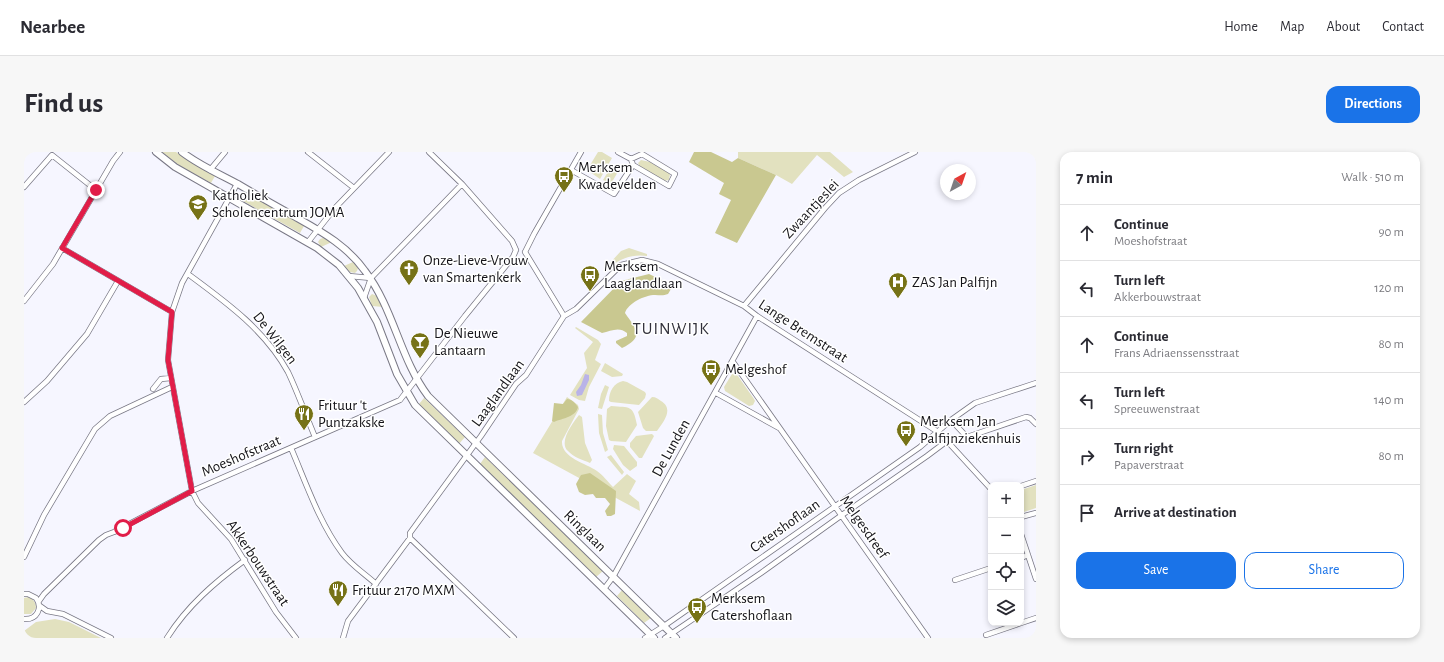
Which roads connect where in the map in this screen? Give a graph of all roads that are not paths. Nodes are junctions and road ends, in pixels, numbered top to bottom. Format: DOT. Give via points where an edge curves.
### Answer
graph roads {
  1 [pos="120,152"];
  2 [pos="156,152"];
  3 [pos="182,152"];
  4 [pos="224,152"];
  5 [pos="308,152"];
  6 [pos="389,152"];
  7 [pos="429,152"];
  8 [pos="581,152"];
  9 [pos="618,152"];
  10 [pos="914,152"];
  11 [pos="631,159"];
  12 [pos="632,165"];
  13 [pos="210,170"];
  14 [pos="571,170"];
  15 [pos="237,184"];
  16 [pos="462,184"];
  17 [pos="24,187"];
  18 [pos="354,188"];
  19 [pos="96,190"];
  20 [pos="230,198"];
  21 [pos="318,230"];
  22 [pos="308,242"];
  23 [pos="62,248"];
  24 [pos="516,250"];
  25 [pos="526,252"];
  26 [pos="188,274"];
  27 [pos="350,276"];
  28 [pos="370,278"];
  29 [pos="118,281"];
  30 [pos="364,298"];
  31 [pos="25,299"];
  32 [pos="744,306"];
  33 [pos="172,312"];
  34 [pos="564,316"];
  35 [pos="757,316"];
  36 [pos="733,362"];
  37 [pos="171,378"];
  38 [pos="417,378"];
  39 [pos="1036,383"];
  40 [pos="172,387"];
  41 [pos="153,389"];
  42 [pos="407,392"];
  43 [pos="716,393"];
  44 [pos="24,402"];
  45 [pos="951,420"];
  46 [pos="1036,424"];
  47 [pos="781,429"];
  48 [pos="938,432"];
  49 [pos="315,438"];
  50 [pos="947,441"];
  51 [pos="476,443"];
  52 [pos="291,448"];
  53 [pos="467,456"];
  54 [pos="1036,481"];
  55 [pos="1024,485"];
  56 [pos="988,486"];
  57 [pos="192,491"];
  58 [pos="835,506"];
  59 [pos="1036,513"];
  60 [pos="842,514"];
  61 [pos="1024,516"];
  62 [pos="410,538"];
  63 [pos="1024,543"];
  64 [pos="1028,555"];
  65 [pos="24,557"];
  66 [pos="1024,557"];
  67 [pos="245,560"];
  68 [pos="988,569"];
  69 [pos="613,577"];
  70 [pos="1036,579"];
  71 [pos="956,580"];
  72 [pos="376,584"];
  73 [pos="24,589"];
  74 [pos="604,589"];
  75 [pos="26,594"];
  76 [pos="39,604"];
  77 [pos="1036,618"];
  78 [pos="24,619"];
  79 [pos="1024,622"];
  80 [pos="664,626"];
  81 [pos="1012,626"];
  82 [pos="986,635"];
  83 [pos="674,636"];
  84 [pos="649,637"];
  85 [pos="111,638"];
  86 [pos="167,638"];
  87 [pos="296,638"];
  88 [pos="344,638"];
  89 [pos="514,638"];
  90 [pos="665,638"];
  91 [pos="928,638"];
  1 -- 19 [label="street"];
  2 -- 20 [label="street, Ringlaan" via="175,167"];
  3 -- 13 [label="street, Ringlaan"];
  4 -- 13 [label="street"];
  5 -- 18 [label="street"];
  6 -- 18 [label="street"];
  7 -- 16 [label="street"];
  8 -- 14 [label="street"];
  9 -- 11 [label="street"];
  10 -- 32 [label="street, Zwaantjeslei" via="858,180 840,193"];
  11 -- 12 [label="street"];
  11 -- 12 [label="street" via="642,154 675,174 669,186"];
  12 -- 14 [label="street" via="614,194"];
  13 -- 15 [label="street, Ringlaan"];
  14 -- 25 [label="street"];
  15 -- 20 [label="street, Akkerbouwstraat"];
  15 -- 21 [label="street, Ringlaan"];
  16 -- 24 [label="street" via="512,241"];
  16 -- 28 [label="street"];
  17 -- 19 [label="street" via="52,155"];
  18 -- 21 [label="street"];
  19 -- 23 [label="street"];
  20 -- 22 [label="street, Ringlaan"];
  20 -- 26 [label="street, Akkerbouwstraat"];
  21 -- 22 [label="street"];
  21 -- 28 [label="street, Ringlaan" via="344,248"];
  22 -- 27 [label="street, Ringlaan" via="331,257"];
  23 -- 29 [label="street"];
  23 -- 31 [label="street" via="53,264"];
  24 -- 25 [label="street"];
  24 -- 38 [label="street"];
  25 -- 34 [label="street"];
  26 -- 33 [label="street, Akkerbouwstraat" via="182,283"];
  26 -- 49 [label="street, De Wilgen" via="246,319 266,342 287,372"];
  27 -- 28 [label="street"];
  27 -- 30 [label="street, Ringlaan"];
  28 -- 30 [label="street"];
  28 -- 38 [label="street, Ringlaan" via="394,324"];
  29 -- 33 [label="street"];
  29 -- 44 [label="street" via="87,334 47,381"];
  30 -- 42 [label="street, Ringlaan"];
  32 -- 34 [label="street, Lange Bremstraat" via="658,264 642,260 621,265 576,309"];
  32 -- 35 [label="street, Lange Bremstraat"];
  33 -- 37 [label="street, Akkerbouwstraat" via="168,360"];
  34 -- 51 [label="street, Laaglandlaan" via="526,375 516,384"];
  35 -- 36 [label="street, De Lunden"];
  35 -- 48 [label="street, Lange Bremstraat"];
  36 -- 43 [label="street, De Lunden"];
  36 -- 47 [label="street, Melgesdreef"];
  37 -- 40 [label="street, Akkerbouwstraat"];
  37 -- 41 [label="street" via="161,379"];
  38 -- 42 [label="street, Moeshofstraat"];
  38 -- 51 [label="street, Ringlaan" via="424,392"];
  39 -- 45 [label="street" via="975,403"];
  40 -- 57 [label="street, Akkerbouwstraat"];
  40 -- 65 [label="street" via="110,416 95,429 38,525"];
  42 -- 49 [label="street, Moeshofstraat" via="400,400"];
  42 -- 53 [label="street, Ringlaan" via="415,405"];
  43 -- 47 [label="street, Melgesdreef"];
  43 -- 69 [label="street, De Lunden"];
  45 -- 46 [label="street" via="967,437 1026,417"];
  45 -- 48 [label="street"];
  47 -- 58 [label="street, Melgesdreef"];
  48 -- 50 [label="street, Lange Bremstraat"];
  48 -- 58 [label="street, Catershoflaan"];
  49 -- 52 [label="street, Moeshofstraat"];
  50 -- 56 [label="street, Lange Bremstraat"];
  50 -- 60 [label="street, Catershoflaan"];
  51 -- 53 [label="street, Laaglandlaan"];
  51 -- 69 [label="street, Ringlaan"];
  52 -- 57 [label="street, Moeshofstraat"];
  52 -- 72 [label="street" via="329,533 343,554"];
  53 -- 62 [label="street, Laaglandlaan" via="410,533"];
  53 -- 74 [label="street, Ringlaan"];
  54 -- 55 [label="street"];
  57 -- 67 [label="street, Akkerbouwstraat" via="198,503 231,539"];
  57 -- 76 [label="street, Moeshofstraat" via="99,540 44,594"];
  58 -- 60 [label="street, Melgesdreef"];
  58 -- 80 [label="street, Catershoflaan"];
  59 -- 61 [label="street"];
  60 -- 83 [label="street, Catershoflaan"];
  60 -- 91 [label="street, Melgesdreef"];
  62 -- 72 [label="street, Laaglandlaan"];
  62 -- 89 [label="street"];
  63 -- 64 [label="street"];
  64 -- 66 [label="street"];
  64 -- 70 [label="street"];
  67 -- 86 [label="street" via="196,602"];
  67 -- 87 [label="street, Akkerbouwstraat" via="276,612"];
  68 -- 71 [label="street"];
  69 -- 74 [label="street, De Lunden"];
  69 -- 80 [label="street, Ringlaan"];
  72 -- 88 [label="street, Laaglandlaan" via="348,621"];
  73 -- 75 [label="street"];
  74 -- 84 [label="street, Ringlaan"];
  75 -- 76 [label="street" via="36,598"];
  76 -- 78 [label="street, Moeshofstraat" via="35,616"];
  76 -- 85 [label="street" via="47,611 63,614"];
  77 -- 79 [label="street"];
  80 -- 83 [label="street, Ringlaan"];
  80 -- 84 [label="street, Catershoflaan"];
  81 -- 82 [label="street"];
  83 -- 90 [label="street, Catershoflaan"];
}
